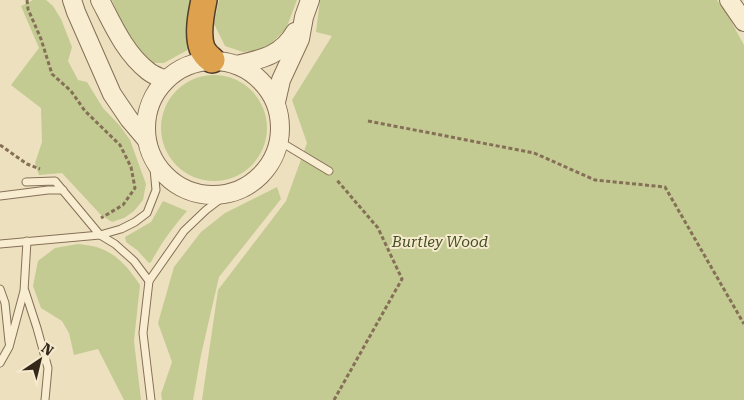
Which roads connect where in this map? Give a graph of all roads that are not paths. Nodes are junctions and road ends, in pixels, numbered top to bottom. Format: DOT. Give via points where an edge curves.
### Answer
graph roads {
  1 [pos="60,0"];
  2 [pos="100,0"];
  3 [pos="204,0"];
  4 [pos="310,0"];
  5 [pos="729,0"];
  6 [pos="74,6"];
  7 [pos="304,18"];
  8 [pos="744,22"];
  9 [pos="212,60"];
  10 [pos="237,65"];
  11 [pos="165,80"];
  12 [pos="276,102"];
  13 [pos="146,139"];
  14 [pos="280,141"];
  15 [pos="153,158"];
  16 [pos="330,171"];
  17 [pos="26,182"];
  18 [pos="63,190"];
  19 [pos="227,194"];
  20 [pos="0,196"];
  21 [pos="100,235"];
  22 [pos="26,241"];
  23 [pos="0,244"];
  24 [pos="148,281"];
  25 [pos="0,289"];
  26 [pos="24,290"];
  27 [pos="9,347"];
  28 [pos="0,363"];
  29 [pos="45,400"];
  30 [pos="151,400"];
  1 -- 6 [label="street"];
  2 -- 11 [label="street" via="134,59"];
  3 -- 9 [label="highway" via="202,48"];
  4 -- 7 [label="street"];
  5 -- 8 [label="street"];
  6 -- 13 [label="street" via="112,94"];
  7 -- 10 [label="street" via="282,50 261,60"];
  7 -- 12 [label="street" via="300,39 281,80"];
  9 -- 10 [label="street"];
  9 -- 11 [label="street" via="195,63"];
  10 -- 12 [label="street" via="260,80"];
  11 -- 13 [label="street" via="153,97 146,117"];
  12 -- 14 [label="street"];
  13 -- 15 [label="street"];
  14 -- 16 [label="lane"];
  14 -- 19 [label="street" via="273,160 262,175 246,187"];
  15 -- 19 [label="street" via="166,176 184,189 205,195"];
  15 -- 21 [label="lane" via="156,190 147,213 121,229"];
  17 -- 18 [label="lane" via="55,181"];
  18 -- 20 [label="lane"];
  18 -- 21 [label="lane"];
  19 -- 24 [label="lane" via="184,231"];
  21 -- 22 [label="lane"];
  21 -- 24 [label="lane" via="134,261"];
  22 -- 23 [label="lane"];
  22 -- 26 [label="lane"];
  24 -- 30 [label="lane" via="143,333"];
  25 -- 27 [label="lane" via="5,303"];
  26 -- 27 [label="lane"];
  26 -- 29 [label="lane" via="48,368"];
  27 -- 28 [label="lane"];
}
